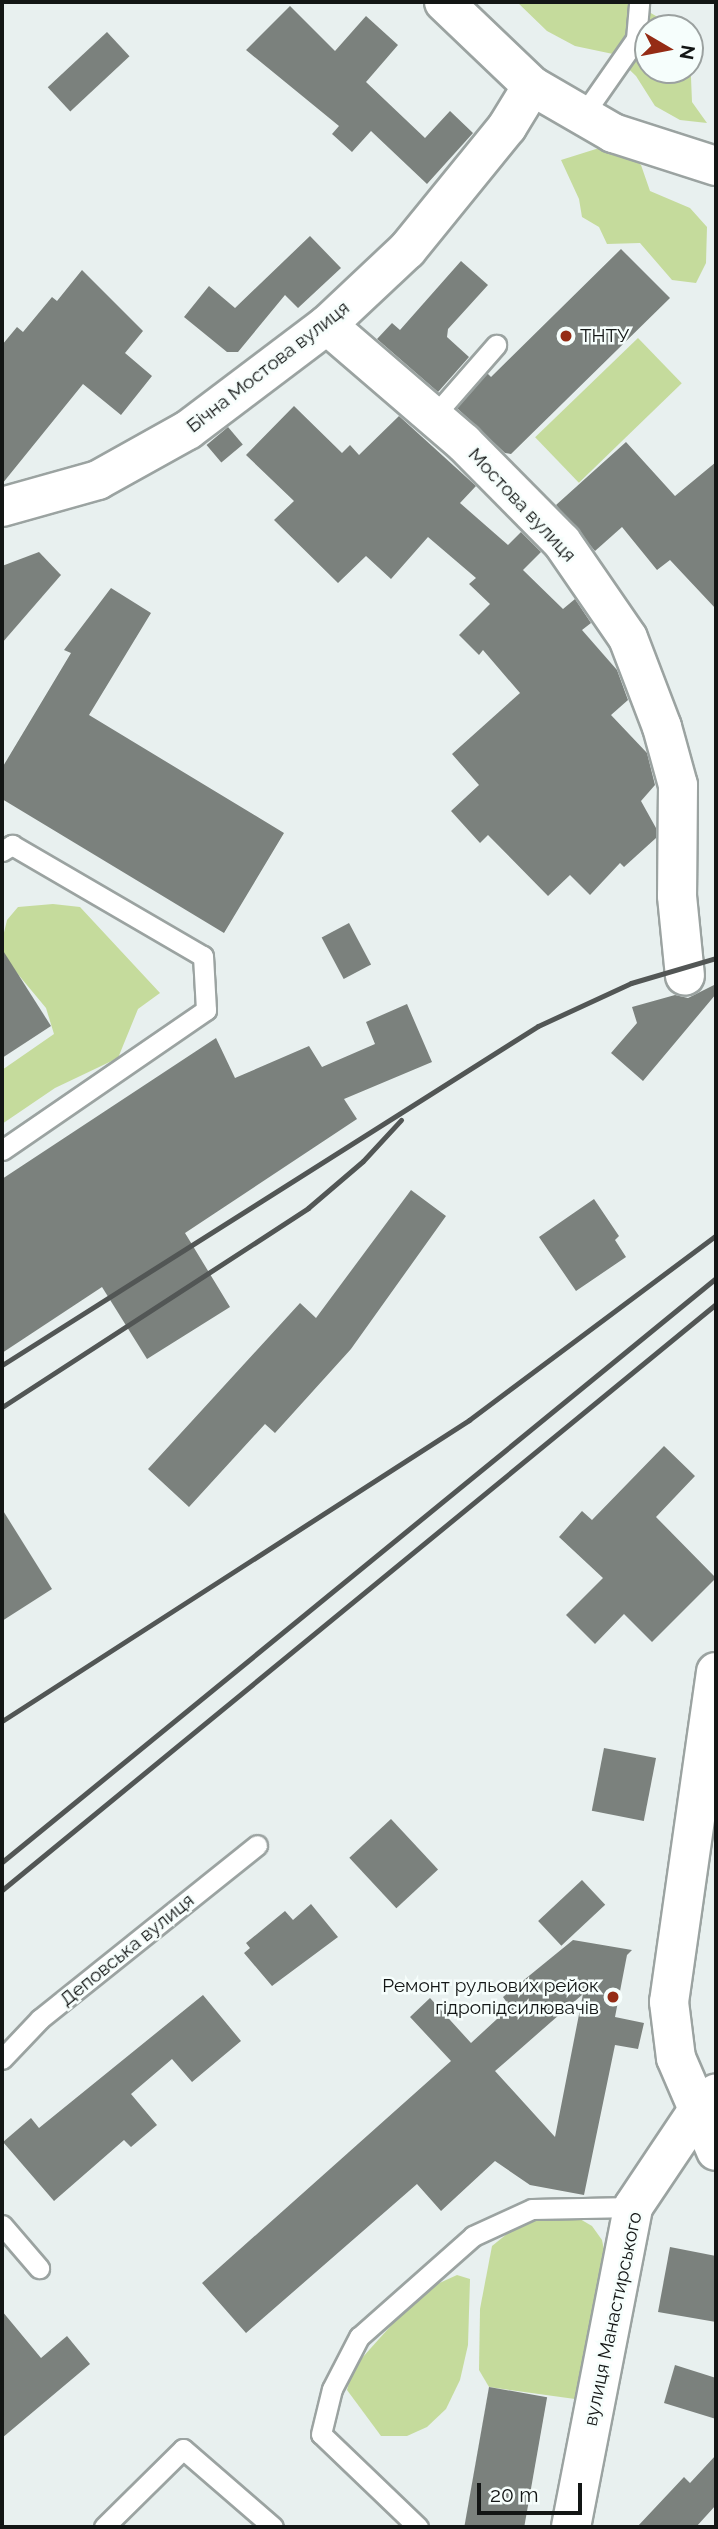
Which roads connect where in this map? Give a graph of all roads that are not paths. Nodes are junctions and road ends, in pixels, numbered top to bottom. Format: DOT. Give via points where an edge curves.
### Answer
graph roads {
  1 [pos="444,2"];
  2 [pos="639,2"];
  3 [pos="532,86"];
  4 [pos="583,115"];
  5 [pos="716,166"];
  6 [pos="327,325"];
  7 [pos="496,345"];
  8 [pos="433,416"];
  9 [pos="2,507"];
  10 [pos="2,850"];
  11 [pos="685,976"];
  12 [pos="2,1150"];
  13 [pos="716,1672"];
  14 [pos="257,1846"];
  15 [pos="2,2059"];
  16 [pos="706,2104"];
  17 [pos="716,2151"];
  18 [pos="633,2207"];
  19 [pos="2,2225"];
  20 [pos="39,2268"];
  21 [pos="104,2527"];
  22 [pos="273,2527"];
  23 [pos="418,2527"];
  24 [pos="571,2527"];
  1 -- 3 [label="street"];
  2 -- 4 [label="lane" via="636,39"];
  3 -- 4 [label="street"];
  3 -- 6 [label="street, Бічна Мостова вулиця" via="507,127 407,250"];
  4 -- 5 [label="street" via="613,132"];
  6 -- 8 [label="street, Мостова вулиця"];
  6 -- 9 [label="street, Бічна Мостова вулиця" via="166,443 98,480"];
  7 -- 8 [label="lane"];
  8 -- 11 [label="street, Мостова вулиця" via="562,542 628,638 662,727 678,785 677,896"];
  10 -- 12 [label="lane" via="12,845 203,956 206,1010"];
  13 -- 16 [label="street" via="669,2002 676,2057"];
  14 -- 15 [label="lane, Деповська вулиця" via="40,2019"];
  16 -- 17 [label="street"];
  16 -- 18 [label="street, вулиця Манастирського"];
  18 -- 23 [label="lane" via="532,2209 473,2236 359,2337 332,2389 321,2434"];
  18 -- 24 [label="street, вулиця Манастирського"];
  19 -- 20 [label="lane"];
  21 -- 22 [label="lane" via="183,2449"];
}
